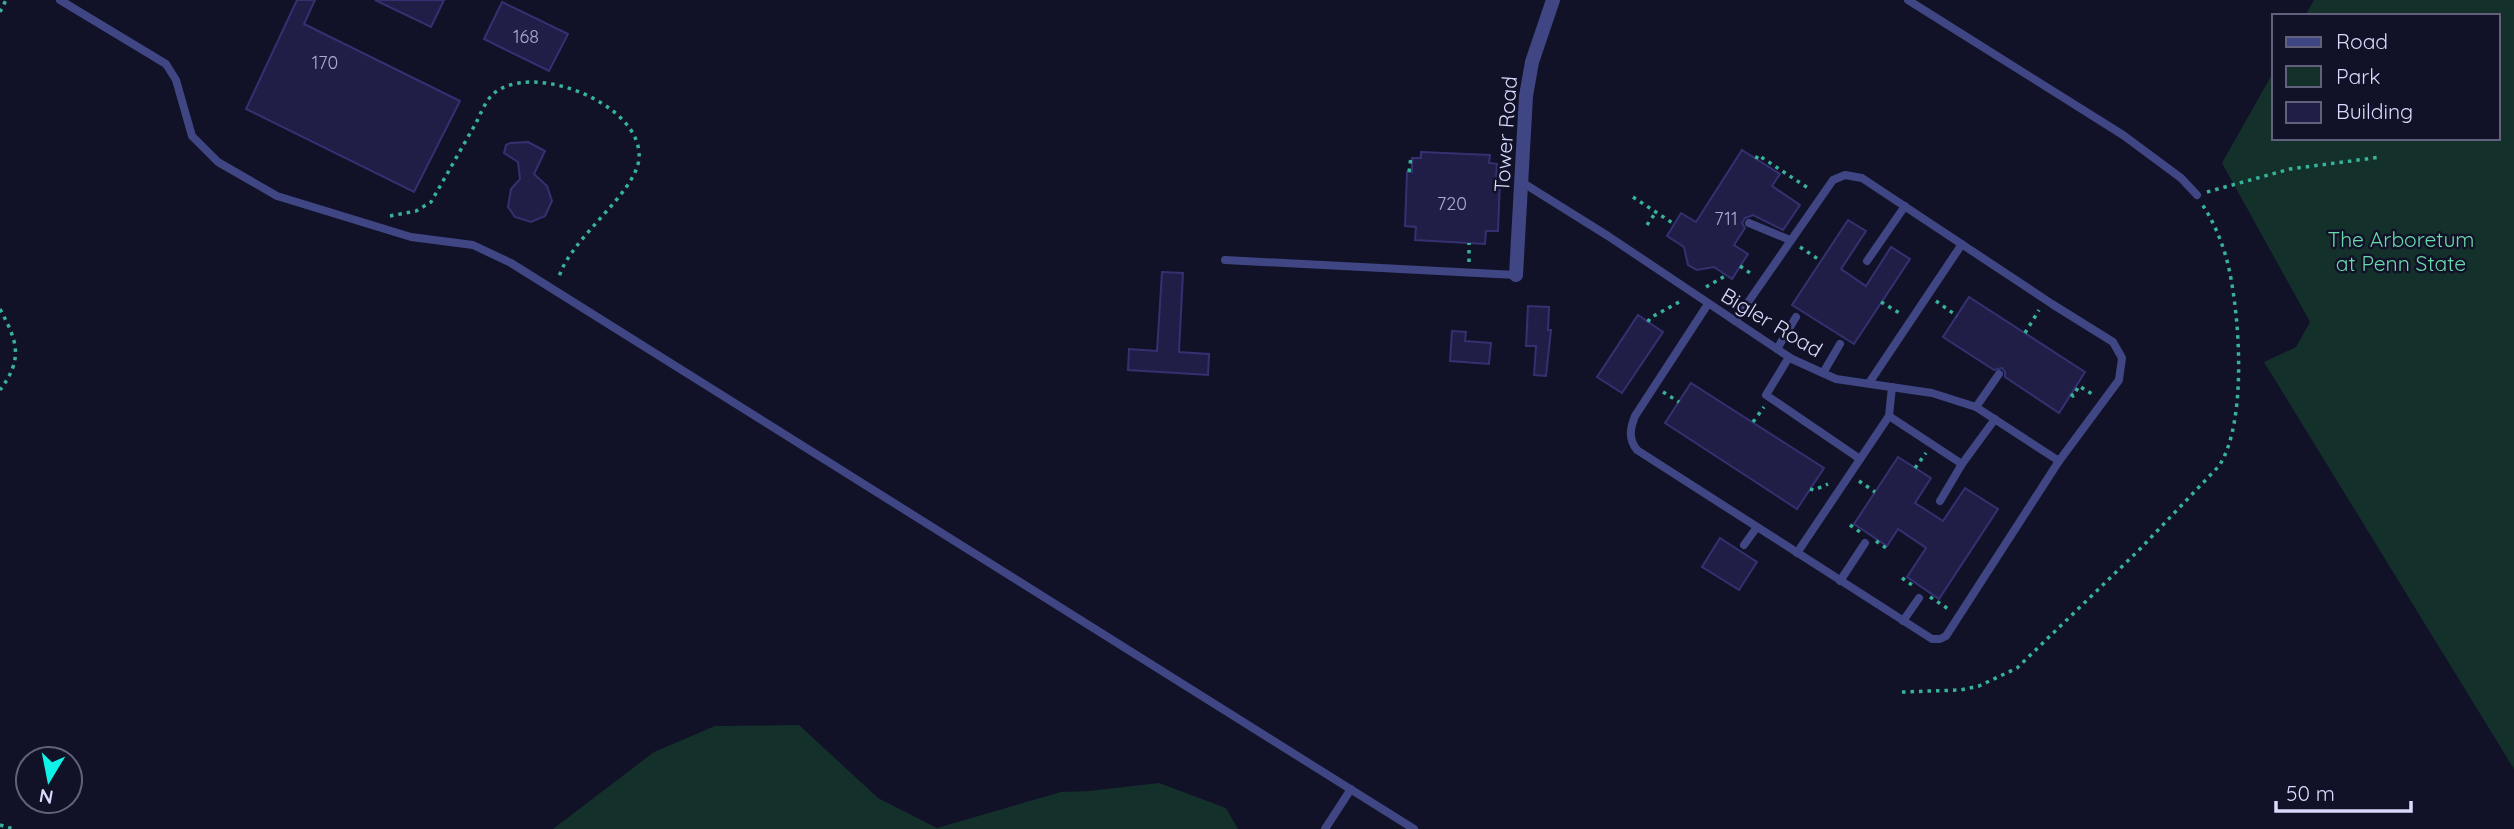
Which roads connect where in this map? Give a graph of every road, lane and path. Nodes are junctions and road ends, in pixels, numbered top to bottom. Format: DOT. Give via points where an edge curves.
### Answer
graph roads {
  1 [pos="6,0"];
  2 [pos="60,0"];
  3 [pos="1553,0"];
  4 [pos="1908,0"];
  5 [pos="0,12"];
  6 [pos="1410,157"];
  7 [pos="2381,157"];
  8 [pos="1756,159"];
  9 [pos="1409,172"];
  10 [pos="1523,183"];
  11 [pos="2197,195"];
  12 [pos="1820,196"];
  13 [pos="1633,197"];
  14 [pos="1905,206"];
  15 [pos="1656,212"];
  16 [pos="360,220"];
  17 [pos="1749,223"];
  18 [pos="1674,224"];
  19 [pos="1647,225"];
  20 [pos="1790,240"];
  21 [pos="1469,243"];
  22 [pos="1962,244"];
  23 [pos="1225,260"];
  24 [pos="1821,261"];
  25 [pos="1867,261"];
  26 [pos="1468,272"];
  27 [pos="1516,275"];
  28 [pos="1727,275"];
  29 [pos="1706,287"];
  30 [pos="557,293"];
  31 [pos="1927,296"];
  32 [pos="1687,298"];
  33 [pos="2046,300"];
  34 [pos="1881,302"];
  35 [pos="1708,303"];
  36 [pos="0,309"];
  37 [pos="1957,316"];
  38 [pos="1796,317"];
  39 [pos="1911,320"];
  40 [pos="1735,321"];
  41 [pos="1648,322"];
  42 [pos="2025,333"];
  43 [pos="1840,344"];
  44 [pos="1777,349"];
  45 [pos="1789,357"];
  46 [pos="1823,373"];
  47 [pos="1999,374"];
  48 [pos="1869,383"];
  49 [pos="1892,387"];
  50 [pos="0,390"];
  51 [pos="2085,390"];
  52 [pos="2071,394"];
  53 [pos="1770,398"];
  54 [pos="1976,407"];
  55 [pos="1889,416"];
  56 [pos="1995,419"];
  57 [pos="1753,422"];
  58 [pos="1860,459"];
  59 [pos="2059,461"];
  60 [pos="1962,464"];
  61 [pos="1940,501"];
  62 [pos="1850,525"];
  63 [pos="1757,527"];
  64 [pos="1858,530"];
  65 [pos="1865,543"];
  66 [pos="1744,545"];
  67 [pos="1797,552"];
  68 [pos="1902,578"];
  69 [pos="1840,581"];
  70 [pos="1919,598"];
  71 [pos="1959,615"];
  72 [pos="1903,621"];
  73 [pos="1902,692"];
  74 [pos="1351,789"];
  75 [pos="0,825"];
  76 [pos="13,829"];
  77 [pos="1325,829"];
  78 [pos="1414,829"];
  1 -- 5 [label="path"];
  2 -- 16 [label="lane" via="166,64 176,80 192,136 218,162 277,196"];
  3 -- 10 [label="street, Tower Road" via="1526,96"];
  4 -- 11 [label="lane" via="2123,135"];
  6 -- 9 [label="path"];
  7 -- 11 [label="path" via="2290,169"];
  8 -- 12 [label="path" via="1758,155"];
  10 -- 27 [label="street, Tower Road"];
  10 -- 35 [label="lane, Bigler Road"];
  11 -- 73 [label="path" via="2218,233 2229,267 2236,317 2237,407 2226,456 2139,550 2017,668 1960,690"];
  12 -- 14 [label="lane" via="1833,180 1845,175 1862,178"];
  12 -- 20 [label="lane"];
  13 -- 15 [label="path"];
  14 -- 22 [label="lane"];
  14 -- 25 [label="lane"];
  15 -- 18 [label="path"];
  15 -- 19 [label="path"];
  16 -- 30 [label="lane" via="411,237 473,245"];
  16 -- 30 [label="path" via="416,211 431,202 492,95 511,84 565,86 608,107 625,122 639,147 639,158 632,178 563,267"];
  17 -- 20 [label="lane"];
  20 -- 24 [label="path"];
  20 -- 40 [label="lane"];
  21 -- 26 [label="path"];
  22 -- 31 [label="lane"];
  22 -- 33 [label="lane"];
  23 -- 26 [label="lane"];
  26 -- 27 [label="lane"];
  28 -- 29 [label="path"];
  30 -- 74 [label="lane"];
  31 -- 37 [label="path"];
  31 -- 39 [label="lane"];
  32 -- 41 [label="path"];
  33 -- 42 [label="path"];
  33 -- 59 [label="lane" via="2113,342 2122,358 2119,380"];
  34 -- 39 [label="path"];
  35 -- 40 [label="lane, Bigler Road"];
  35 -- 63 [label="lane" via="1635,416 1631,441 1637,450"];
  36 -- 50 [label="path" via="17,350 15,364"];
  38 -- 44 [label="lane"];
  39 -- 48 [label="lane"];
  40 -- 44 [label="lane, Bigler Road"];
  43 -- 46 [label="lane"];
  44 -- 45 [label="lane, Bigler Road"];
  45 -- 46 [label="lane, Bigler Road"];
  45 -- 53 [label="lane" via="1766,395"];
  46 -- 48 [label="lane, Bigler Road"];
  47 -- 54 [label="lane"];
  48 -- 49 [label="lane, Bigler Road"];
  49 -- 54 [label="lane, Bigler Road" via="1933,393"];
  49 -- 55 [label="lane"];
  51 -- 52 [label="path" via="2079,386"];
  53 -- 57 [label="path"];
  53 -- 58 [label="lane"];
  54 -- 56 [label="lane, Bigler Road"];
  55 -- 58 [label="lane"];
  55 -- 60 [label="lane"];
  56 -- 59 [label="lane, Bigler Road"];
  56 -- 60 [label="lane"];
  58 -- 67 [label="lane"];
  59 -- 71 [label="lane"];
  60 -- 61 [label="lane"];
  62 -- 64 [label="path"];
  63 -- 66 [label="lane"];
  63 -- 67 [label="lane"];
  65 -- 69 [label="lane"];
  67 -- 69 [label="lane"];
  68 -- 71 [label="path"];
  69 -- 72 [label="lane"];
  70 -- 72 [label="lane"];
  71 -- 72 [label="lane" via="1940,639 1924,636"];
  74 -- 77 [label="lane"];
  74 -- 78 [label="lane"];
  75 -- 76 [label="path"];
}
